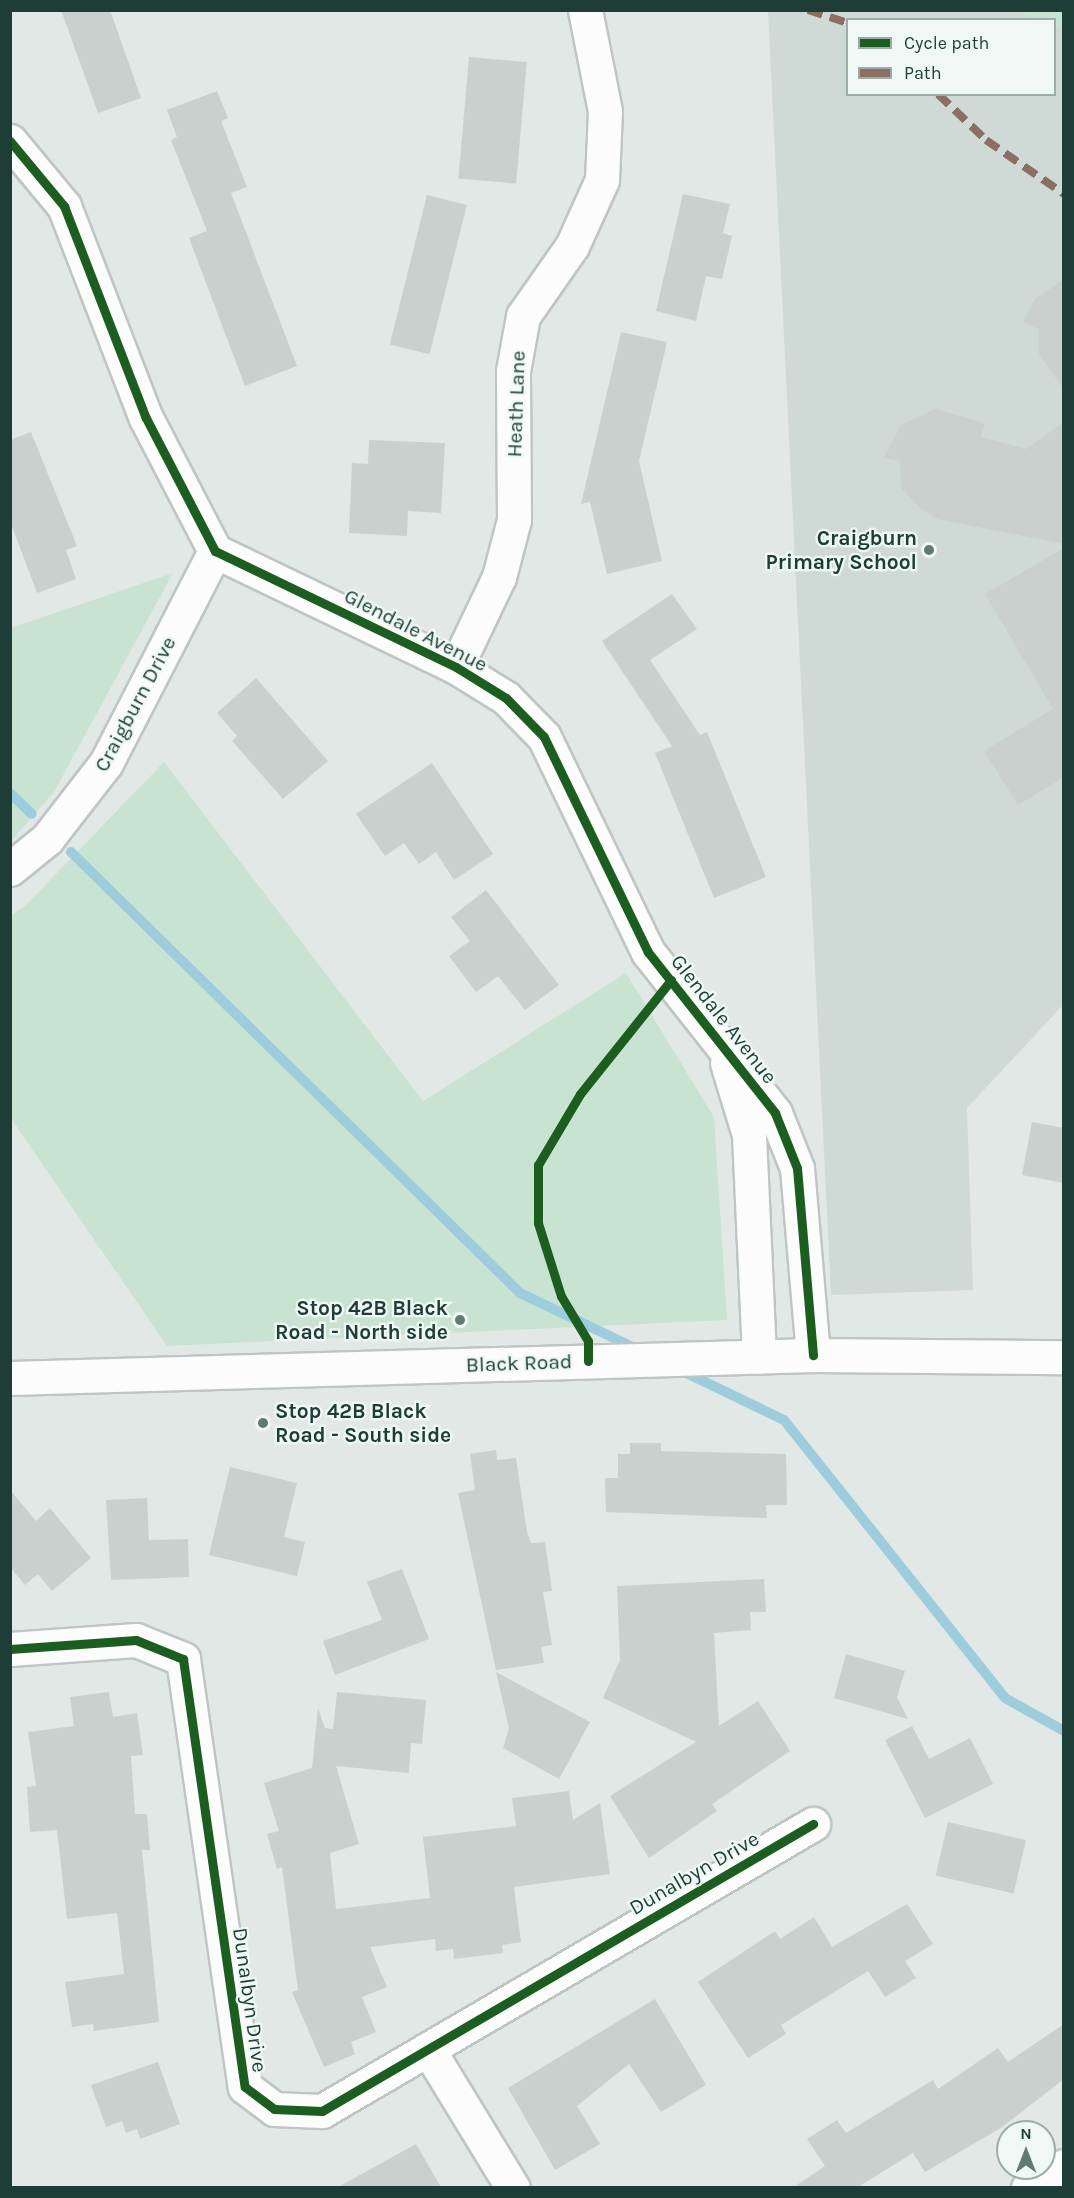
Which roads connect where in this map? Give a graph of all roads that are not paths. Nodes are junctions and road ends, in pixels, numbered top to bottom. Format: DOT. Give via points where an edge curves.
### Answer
graph roads {
  1 [pos="585,10"];
  2 [pos="10,141"];
  3 [pos="215,551"];
  4 [pos="456,667"];
  5 [pos="10,869"];
  6 [pos="723,1046"];
  7 [pos="813,1355"];
  8 [pos="759,1357"];
  9 [pos="1064,1357"];
  10 [pos="10,1378"];
  11 [pos="10,1649"];
  12 [pos="813,1824"];
  13 [pos="428,2049"];
  14 [pos="1064,2166"];
  15 [pos="513,2187"];
  16 [pos="1028,2187"];
  1 -- 4 [label="street, Heath Lane" via="605,111 602,180 572,246 524,316 513,371 514,520 499,578"];
  2 -- 3 [label="street" via="64,206 146,418"];
  3 -- 4 [label="street, Glendale Avenue"];
  3 -- 5 [label="street, Craigburn Drive" via="106,763 47,839"];
  4 -- 6 [label="street, Glendale Avenue" via="506,698 544,737 648,952"];
  6 -- 7 [label="street, Glendale Avenue" via="776,1113 797,1168"];
  6 -- 8 [label="street, Glendale Avenue" via="748,1135"];
  7 -- 8 [label="street, Black Road"];
  7 -- 9 [label="street, Black Road"];
  8 -- 10 [label="street, Black Road"];
  11 -- 13 [label="street, Dunalbyn Drive" via="136,1640 183,1659 245,2087 274,2109 322,2111"];
  12 -- 13 [label="street, Dunalbyn Drive"];
  13 -- 15 [label="street"];
  14 -- 16 [label="street"];
}
